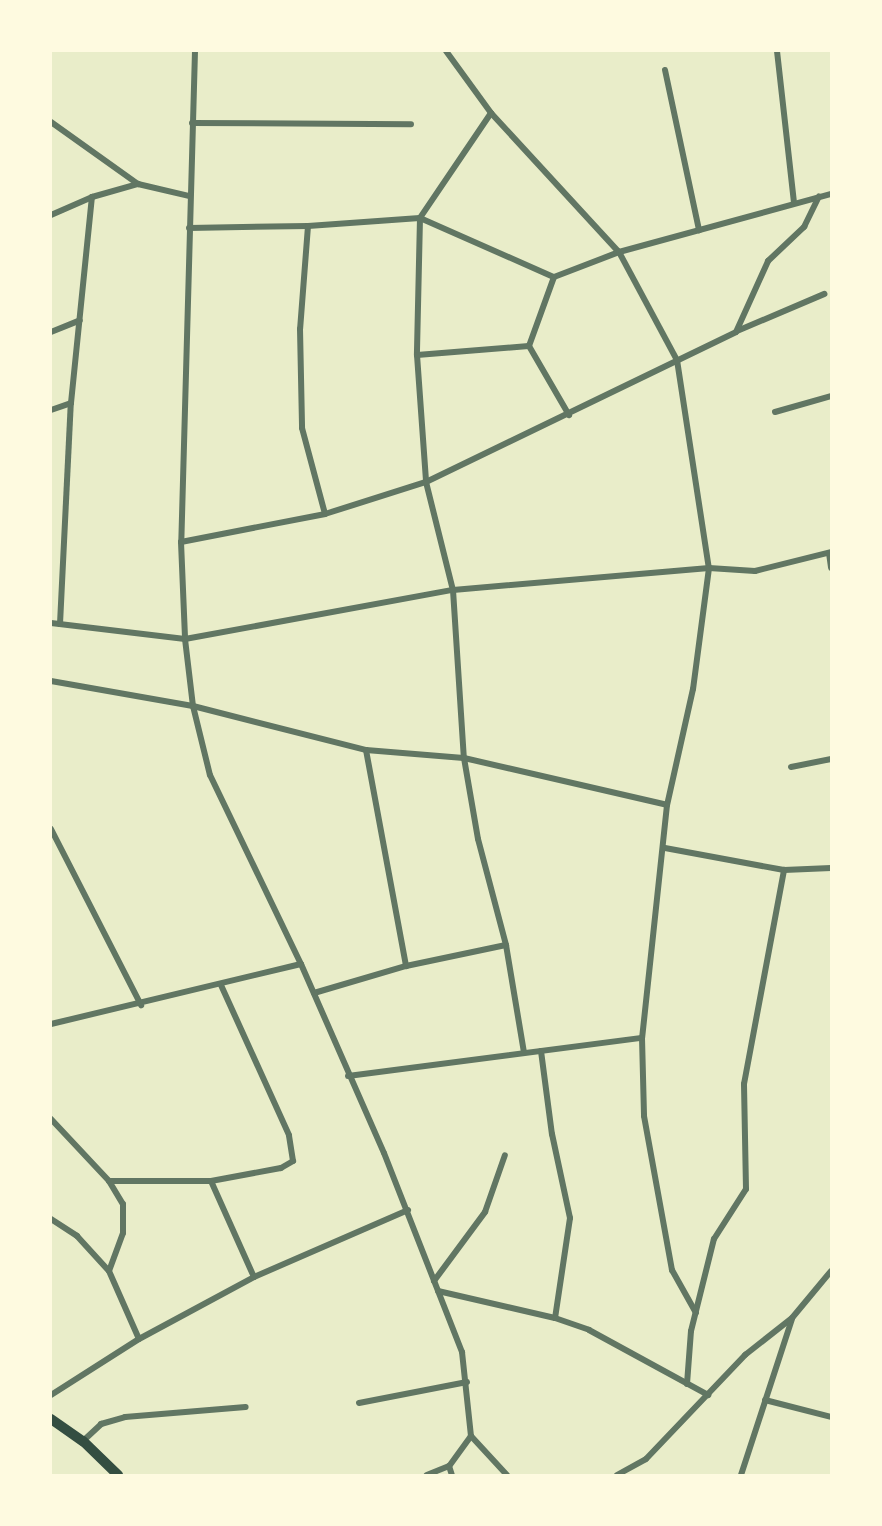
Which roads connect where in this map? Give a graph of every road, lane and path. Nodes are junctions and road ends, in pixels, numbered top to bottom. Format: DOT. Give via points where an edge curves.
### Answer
graph roads {
  1 [pos="195,51"];
  2 [pos="446,51"];
  3 [pos="777,51"];
  4 [pos="665,70"];
  5 [pos="491,113"];
  6 [pos="51,122"];
  7 [pos="192,123"];
  8 [pos="411,124"];
  9 [pos="138,184"];
  10 [pos="831,194"];
  11 [pos="189,196"];
  12 [pos="819,196"];
  13 [pos="92,197"];
  14 [pos="794,203"];
  15 [pos="51,215"];
  16 [pos="420,218"];
  17 [pos="308,226"];
  18 [pos="189,228"];
  19 [pos="699,230"];
  20 [pos="619,252"];
  21 [pos="554,277"];
  22 [pos="824,294"];
  23 [pos="81,320"];
  24 [pos="51,332"];
  25 [pos="736,332"];
  26 [pos="529,346"];
  27 [pos="417,355"];
  28 [pos="677,360"];
  29 [pos="831,396"];
  30 [pos="71,403"];
  31 [pos="51,410"];
  32 [pos="775,412"];
  33 [pos="569,415"];
  34 [pos="426,482"];
  35 [pos="325,514"];
  36 [pos="181,542"];
  37 [pos="830,553"];
  38 [pos="709,568"];
  39 [pos="831,568"];
  40 [pos="453,590"];
  41 [pos="51,623"];
  42 [pos="60,624"];
  43 [pos="185,639"];
  44 [pos="51,681"];
  45 [pos="194,706"];
  46 [pos="366,750"];
  47 [pos="464,759"];
  48 [pos="831,759"];
  49 [pos="791,767"];
  50 [pos="667,805"];
  51 [pos="51,829"];
  52 [pos="665,848"];
  53 [pos="831,868"];
  54 [pos="784,870"];
  55 [pos="506,945"];
  56 [pos="301,964"];
  57 [pos="406,966"];
  58 [pos="220,985"];
  59 [pos="314,993"];
  60 [pos="141,1005"];
  61 [pos="51,1024"];
  62 [pos="642,1038"];
  63 [pos="541,1051"];
  64 [pos="524,1053"];
  65 [pos="348,1076"];
  66 [pos="51,1119"];
  67 [pos="505,1155"];
  68 [pos="109,1181"];
  69 [pos="211,1181"];
  70 [pos="408,1210"];
  71 [pos="51,1219"];
  72 [pos="109,1271"];
  73 [pos="831,1271"];
  74 [pos="254,1277"];
  75 [pos="434,1281"];
  76 [pos="438,1291"];
  77 [pos="696,1313"];
  78 [pos="555,1318"];
  79 [pos="792,1318"];
  80 [pos="139,1339"];
  81 [pos="467,1382"];
  82 [pos="687,1384"];
  83 [pos="51,1395"];
  84 [pos="708,1395"];
  85 [pos="765,1400"];
  86 [pos="359,1403"];
  87 [pos="246,1407"];
  88 [pos="831,1417"];
  89 [pos="51,1419"];
  90 [pos="471,1436"];
  91 [pos="83,1441"];
  92 [pos="449,1466"];
  93 [pos="628,1473"];
  94 [pos="118,1475"];
  95 [pos="427,1475"];
  96 [pos="452,1475"];
  97 [pos="507,1475"];
  98 [pos="617,1475"];
  99 [pos="741,1475"];
  1 -- 7 [label="street"];
  2 -- 5 [label="street"];
  3 -- 14 [label="street"];
  4 -- 19 [label="street"];
  5 -- 16 [label="street"];
  5 -- 20 [label="street"];
  6 -- 9 [label="street"];
  7 -- 8 [label="street"];
  7 -- 11 [label="street"];
  9 -- 11 [label="street"];
  9 -- 13 [label="street"];
  10 -- 12 [label="street"];
  11 -- 18 [label="street"];
  12 -- 14 [label="street"];
  12 -- 25 [label="street" via="804,227 768,261"];
  13 -- 15 [label="street"];
  13 -- 23 [label="street"];
  14 -- 19 [label="street"];
  16 -- 17 [label="street"];
  16 -- 21 [label="street"];
  16 -- 27 [label="street"];
  17 -- 18 [label="street"];
  17 -- 35 [label="street" via="300,329 302,428"];
  18 -- 36 [label="street"];
  19 -- 20 [label="street"];
  20 -- 21 [label="street"];
  20 -- 28 [label="street"];
  21 -- 26 [label="street"];
  22 -- 25 [label="street"];
  23 -- 24 [label="street"];
  23 -- 30 [label="street"];
  25 -- 28 [label="street"];
  26 -- 27 [label="street"];
  26 -- 33 [label="street"];
  27 -- 34 [label="street"];
  28 -- 33 [label="street"];
  28 -- 38 [label="street"];
  29 -- 32 [label="street"];
  30 -- 31 [label="street"];
  30 -- 42 [label="street"];
  33 -- 34 [label="street"];
  34 -- 35 [label="street"];
  34 -- 40 [label="street"];
  35 -- 36 [label="street"];
  36 -- 43 [label="street"];
  37 -- 38 [label="street" via="755,571"];
  37 -- 39 [label="street"];
  38 -- 40 [label="street"];
  38 -- 50 [label="street" via="693,689"];
  40 -- 43 [label="street"];
  40 -- 47 [label="street"];
  41 -- 42 [label="street"];
  42 -- 43 [label="street"];
  43 -- 45 [label="street"];
  44 -- 45 [label="street"];
  45 -- 46 [label="street"];
  45 -- 56 [label="street" via="210,775"];
  46 -- 47 [label="street"];
  46 -- 57 [label="street"];
  47 -- 50 [label="street"];
  47 -- 55 [label="street" via="478,839"];
  48 -- 49 [label="street"];
  50 -- 52 [label="street"];
  51 -- 60 [label="street"];
  52 -- 54 [label="street"];
  52 -- 62 [label="street"];
  53 -- 54 [label="street"];
  54 -- 77 [label="street" via="744,1084 746,1189 714,1239"];
  55 -- 57 [label="street"];
  55 -- 64 [label="street"];
  56 -- 58 [label="street"];
  56 -- 59 [label="street"];
  57 -- 59 [label="street"];
  58 -- 60 [label="street"];
  58 -- 69 [label="street" via="294,1151 293,1161 282,1168"];
  59 -- 65 [label="street"];
  60 -- 61 [label="street"];
  62 -- 63 [label="street"];
  62 -- 77 [label="street" via="644,1116 672,1270"];
  63 -- 64 [label="street"];
  63 -- 78 [label="street" via="552,1134 570,1218"];
  64 -- 65 [label="street"];
  65 -- 70 [label="street"];
  66 -- 68 [label="street"];
  67 -- 75 [label="street" via="485,1212"];
  68 -- 69 [label="street"];
  68 -- 72 [label="street" via="123,1204 124,1220"];
  69 -- 74 [label="street"];
  70 -- 74 [label="street"];
  70 -- 75 [label="street"];
  71 -- 72 [label="street" via="77,1236"];
  72 -- 80 [label="street"];
  73 -- 79 [label="street"];
  74 -- 80 [label="street"];
  75 -- 76 [label="street"];
  76 -- 78 [label="street"];
  76 -- 81 [label="street" via="462,1352"];
  77 -- 82 [label="street"];
  78 -- 82 [label="street" via="589,1330"];
  79 -- 84 [label="street" via="745,1355"];
  79 -- 85 [label="street"];
  80 -- 83 [label="street"];
  81 -- 86 [label="street"];
  81 -- 90 [label="street"];
  82 -- 84 [label="street"];
  84 -- 93 [label="street"];
  85 -- 88 [label="street"];
  85 -- 99 [label="street"];
  87 -- 91 [label="street" via="125,1417 100,1424"];
  89 -- 91 [label="highway"];
  90 -- 92 [label="street"];
  90 -- 97 [label="street"];
  91 -- 94 [label="highway"];
  92 -- 95 [label="street"];
  92 -- 96 [label="street"];
  93 -- 98 [label="street"];
}
